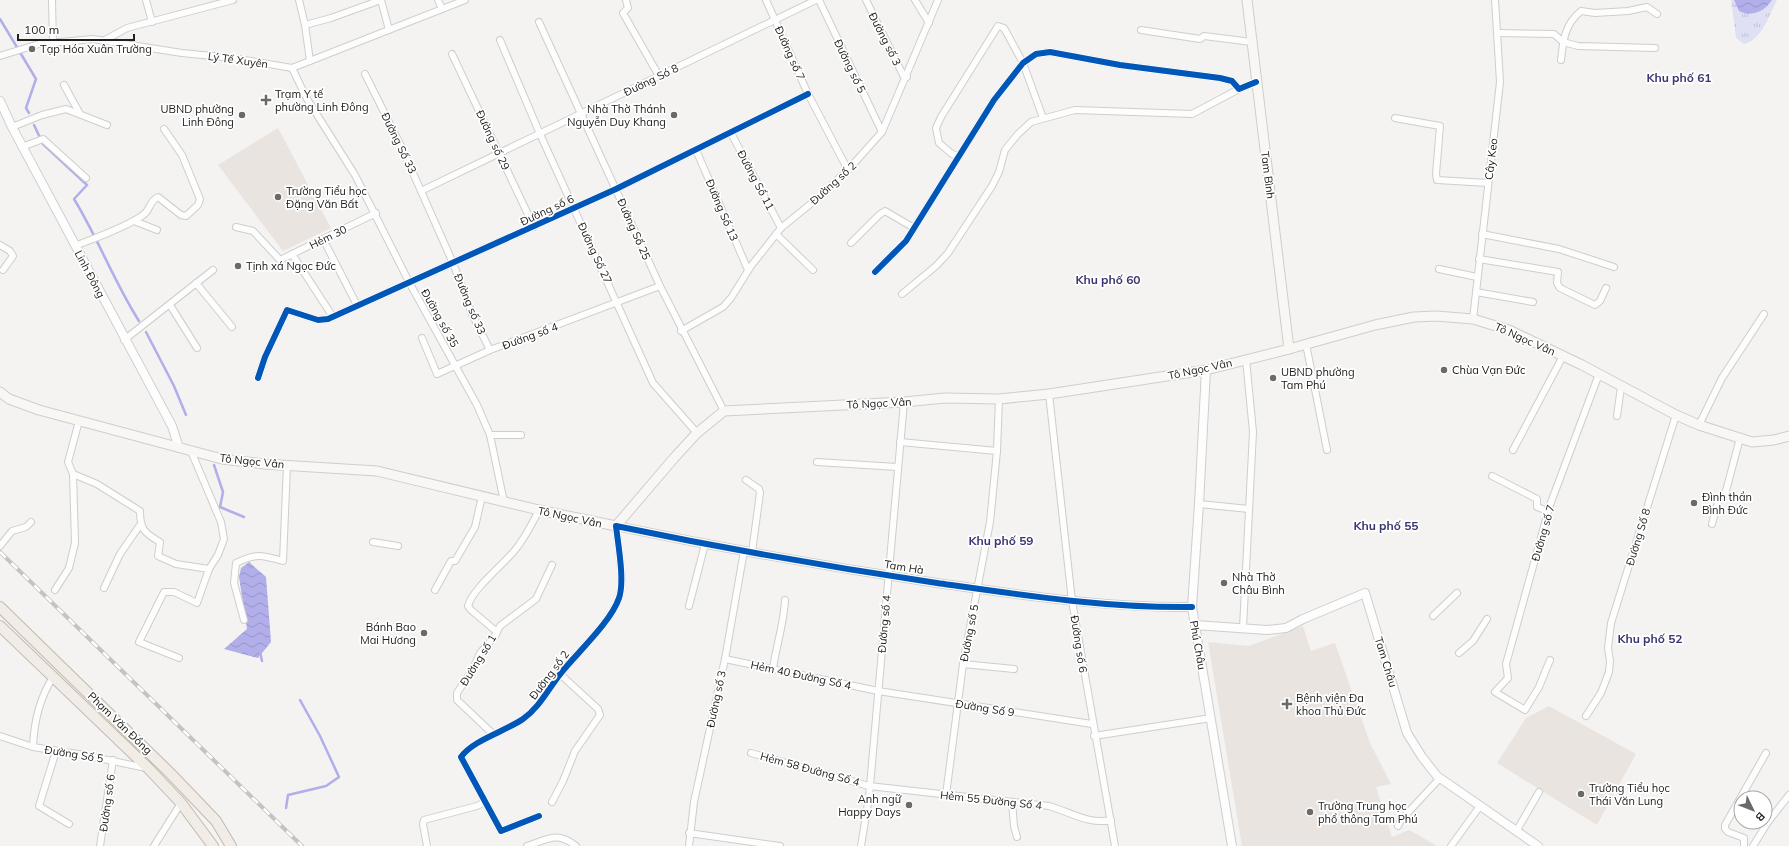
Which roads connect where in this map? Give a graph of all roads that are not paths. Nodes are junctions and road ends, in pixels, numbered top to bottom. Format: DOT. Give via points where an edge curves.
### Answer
graph roads {
  1 [pos="52,0"];
  2 [pos="146,0"];
  3 [pos="233,0"];
  4 [pos="299,0"];
  5 [pos="381,0"];
  6 [pos="438,0"];
  7 [pos="465,0"];
  8 [pos="626,0"];
  9 [pos="766,0"];
  10 [pos="818,0"];
  11 [pos="866,0"];
  12 [pos="915,0"];
  13 [pos="938,0"];
  14 [pos="1246,0"];
  15 [pos="1495,0"];
  16 [pos="442,9"];
  17 [pos="1657,14"];
  18 [pos="775,20"];
  19 [pos="152,22"];
  20 [pos="539,22"];
  21 [pos="929,23"];
  22 [pos="305,25"];
  23 [pos="389,30"];
  24 [pos="1141,30"];
  25 [pos="1498,33"];
  26 [pos="105,40"];
  27 [pos="500,40"];
  28 [pos="1252,42"];
  29 [pos="1563,42"];
  30 [pos="54,43"];
  31 [pos="1655,48"];
  32 [pos="452,54"];
  33 [pos="0,56"];
  34 [pos="1561,60"];
  35 [pos="310,61"];
  36 [pos="1023,63"];
  37 [pos="292,68"];
  38 [pos="364,74"];
  39 [pos="659,76"];
  40 [pos="907,77"];
  41 [pos="1256,82"];
  42 [pos="64,85"];
  43 [pos="1240,89"];
  44 [pos="808,94"];
  45 [pos="0,102"];
  46 [pos="80,114"];
  47 [pos="581,114"];
  48 [pos="1043,118"];
  49 [pos="1395,118"];
  50 [pos="107,125"];
  51 [pos="12,127"];
  52 [pos="164,129"];
  53 [pos="882,132"];
  54 [pos="540,134"];
  55 [pos="730,134"];
  56 [pos="22,147"];
  57 [pos="696,150"];
  58 [pos="500,153"];
  59 [pos="959,156"];
  60 [pos="848,170"];
  61 [pos="86,178"];
  62 [pos="1488,183"];
  63 [pos="616,189"];
  64 [pos="421,191"];
  65 [pos="574,208"];
  66 [pos="376,213"];
  67 [pos="134,221"];
  68 [pos="236,227"];
  69 [pos="534,227"];
  70 [pos="780,228"];
  71 [pos="914,228"];
  72 [pos="157,230"];
  73 [pos="776,234"];
  74 [pos="1482,234"];
  75 [pos="323,239"];
  76 [pos="851,243"];
  77 [pos="0,245"];
  78 [pos="75,246"];
  79 [pos="292,254"];
  80 [pos="1479,259"];
  81 [pos="453,263"];
  82 [pos="1614,267"];
  83 [pos="3,270"];
  84 [pos="213,270"];
  85 [pos="748,270"];
  86 [pos="813,270"];
  87 [pos="1439,270"];
  88 [pos="875,272"];
  89 [pos="1477,276"];
  90 [pos="409,282"];
  91 [pos="196,283"];
  92 [pos="660,286"];
  93 [pos="1606,288"];
  94 [pos="1476,292"];
  95 [pos="902,294"];
  96 [pos="617,302"];
  97 [pos="1533,302"];
  98 [pos="170,305"];
  99 [pos="358,305"];
  100 [pos="1764,314"];
  101 [pos="333,316"];
  102 [pos="1473,319"];
  103 [pos="232,327"];
  104 [pos="682,331"];
  105 [pos="422,338"];
  106 [pos="124,340"];
  107 [pos="1306,344"];
  108 [pos="197,348"];
  109 [pos="1290,349"];
  110 [pos="490,350"];
  111 [pos="1563,356"];
  112 [pos="1246,359"];
  113 [pos="456,367"];
  114 [pos="1206,370"];
  115 [pos="1599,374"];
  116 [pos="258,378"];
  117 [pos="1621,387"];
  118 [pos="0,392"];
  119 [pos="1049,394"];
  120 [pos="999,399"];
  121 [pos="904,402"];
  122 [pos="724,411"];
  123 [pos="1676,415"];
  124 [pos="1617,416"];
  125 [pos="79,421"];
  126 [pos="1699,425"];
  127 [pos="697,433"];
  128 [pos="490,435"];
  129 [pos="522,435"];
  130 [pos="1789,436"];
  131 [pos="1740,438"];
  132 [pos="900,442"];
  133 [pos="179,448"];
  134 [pos="1327,450"];
  135 [pos="1513,450"];
  136 [pos="191,451"];
  137 [pos="997,451"];
  138 [pos="817,462"];
  139 [pos="287,465"];
  140 [pos="897,467"];
  141 [pos="73,474"];
  142 [pos="1492,476"];
  143 [pos="746,480"];
  144 [pos="482,496"];
  145 [pos="504,502"];
  146 [pos="1199,504"];
  147 [pos="1249,509"];
  148 [pos="539,510"];
  149 [pos="1548,511"];
  150 [pos="31,522"];
  151 [pos="1712,524"];
  152 [pos="140,525"];
  153 [pos="616,526"];
  154 [pos="373,542"];
  155 [pos="706,544"];
  156 [pos="0,546"];
  157 [pos="398,546"];
  158 [pos="748,552"];
  159 [pos="552,565"];
  160 [pos="209,569"];
  161 [pos="888,575"];
  162 [pos="104,588"];
  163 [pos="977,589"];
  164 [pos="55,590"];
  165 [pos="435,590"];
  166 [pos="1457,593"];
  167 [pos="785,600"];
  168 [pos="1072,601"];
  169 [pos="689,606"];
  170 [pos="0,607"];
  171 [pos="1192,607"];
  172 [pos="1433,616"];
  173 [pos="1487,619"];
  174 [pos="244,620"];
  175 [pos="1195,625"];
  176 [pos="0,626"];
  177 [pos="1243,628"];
  178 [pos="497,632"];
  179 [pos="1459,653"];
  180 [pos="179,658"];
  181 [pos="724,659"];
  182 [pos="1550,660"];
  183 [pos="963,664"];
  184 [pos="773,669"];
  185 [pos="1014,669"];
  186 [pos="560,674"];
  187 [pos="53,677"];
  188 [pos="878,691"];
  189 [pos="958,703"];
  190 [pos="1586,716"];
  191 [pos="1211,718"];
  192 [pos="1092,724"];
  193 [pos="493,734"];
  194 [pos="0,736"];
  195 [pos="1094,736"];
  196 [pos="33,747"];
  197 [pos="56,751"];
  198 [pos="751,753"];
  199 [pos="1766,753"];
  200 [pos="113,760"];
  201 [pos="149,769"];
  202 [pos="1440,778"];
  203 [pos="869,786"];
  204 [pos="1539,792"];
  205 [pos="946,795"];
  206 [pos="1789,795"];
  207 [pos="485,802"];
  208 [pos="552,802"];
  209 [pos="1012,802"];
  210 [pos="181,803"];
  211 [pos="1480,806"];
  212 [pos="539,816"];
  213 [pos="1111,820"];
  214 [pos="69,824"];
  215 [pos="1398,826"];
  216 [pos="1517,830"];
  217 [pos="689,833"];
  218 [pos="1017,837"];
  219 [pos="100,846"];
  220 [pos="154,846"];
  221 [pos="213,846"];
  222 [pos="231,846"];
  223 [pos="427,846"];
  224 [pos="527,846"];
  225 [pos="576,846"];
  226 [pos="689,846"];
  227 [pos="780,846"];
  228 [pos="861,846"];
  229 [pos="1115,846"];
  230 [pos="1232,846"];
  231 [pos="1451,846"];
  232 [pos="1538,846"];
  233 [pos="1744,846"];
  234 [pos="1753,846"];
  1 -- 30 [label="street"];
  2 -- 19 [label="street"];
  3 -- 19 [label="street"];
  4 -- 22 [label="street"];
  5 -- 22 [label="street"];
  5 -- 23 [label="street"];
  6 -- 16 [label="street"];
  7 -- 16 [label="street, Lý Tế Xuyên"];
  8 -- 39 [label="street" via="628,8 623,13"];
  9 -- 18 [label="street, Đường số 7"];
  10 -- 18 [label="street, Đường Só 8"];
  10 -- 53 [label="street, Đường số 5"];
  11 -- 40 [label="street, Đường số 3" via="903,75"];
  12 -- 21 [label="street"];
  13 -- 21 [label="street, Đường số 2"];
  14 -- 28 [label="main road, Tam Bình"];
  15 -- 25 [label="street, Cây Keo"];
  16 -- 23 [label="street, Lý Tế Xuyên"];
  17 -- 29 [label="street" via="1647,6 1628,11 1581,11 1570,22"];
  18 -- 39 [label="street, Đường Só 8"];
  18 -- 44 [label="street, Đường số 7"];
  19 -- 26 [label="street" via="127,28"];
  20 -- 47 [label="street, Đường Số 25"];
  21 -- 40 [label="street, Đường số 2"];
  22 -- 35 [label="street"];
  23 -- 35 [label="street, Lý Tế Xuyên"];
  24 -- 28 [label="street" via="1200,39 1204,36"];
  25 -- 29 [label="street" via="1554,34"];
  25 -- 62 [label="street, Cây Keo" via="1500,82"];
  26 -- 30 [label="street, Lý Tế Xuyên"];
  26 -- 37 [label="street, Lý Tế Xuyên"];
  27 -- 54 [label="street, Đường Số 27"];
  28 -- 41 [label="main road, Tam Bình"];
  29 -- 31 [label="street" via="1578,46"];
  29 -- 34 [label="street"];
  30 -- 33 [label="street, Lý Tế Xuyên" via="40,44"];
  32 -- 58 [label="street, Đường số 29"];
  35 -- 37 [label="street, Lý Tế Xuyên"];
  36 -- 43 [label="street" via="1036,54 1050,52 1120,65 1220,78 1232,81"];
  36 -- 48 [label="street"];
  36 -- 59 [label="street" via="994,100"];
  36 -- 59 [label="street" via="1004,28 998,26 936,128 939,143 952,154"];
  37 -- 66 [label="street, Đường số 35"];
  38 -- 64 [label="street, Đường Số 33"];
  39 -- 47 [label="street, Đường Só 8"];
  40 -- 53 [label="street, Đường số 2"];
  41 -- 43 [label="street"];
  41 -- 109 [label="main road, Tam Bình"];
  42 -- 46 [label="street"];
  43 -- 48 [label="street" via="1192,114 1075,110"];
  44 -- 55 [label="street, Đường số 6"];
  44 -- 60 [label="street, Đường số 7"];
  45 -- 51 [label="street, Linh Đông"];
  46 -- 50 [label="street"];
  46 -- 51 [label="street" via="66,109"];
  47 -- 54 [label="street, Đường Só 8"];
  47 -- 63 [label="street, Đường Số 25"];
  48 -- 95 [label="street" via="1031,122 1018,134 1006,150 992,186 959,238 936,266"];
  49 -- 62 [label="street" via="1440,126 1437,180"];
  51 -- 56 [label="street, Linh Đông"];
  52 -- 67 [label="street" via="182,155 200,199 198,205 186,216 181,216 158,197 152,199 146,214"];
  53 -- 60 [label="street, Đường số 2"];
  54 -- 58 [label="street, Đường Só 8"];
  54 -- 65 [label="street, Đường Số 27"];
  55 -- 57 [label="street, Đường số 6"];
  55 -- 70 [label="street, Đường Số 11"];
  56 -- 61 [label="street" via="41,140"];
  56 -- 78 [label="street, Linh Đông"];
  57 -- 63 [label="street, Đường số 6"];
  57 -- 85 [label="street, Đường Số 13"];
  58 -- 64 [label="street, Đường Só 8"];
  58 -- 69 [label="street, Đường số 29"];
  59 -- 71 [label="street"];
  60 -- 70 [label="street, Đường số 2"];
  62 -- 74 [label="street, Cây Keo"];
  63 -- 65 [label="street, Đường số 6"];
  63 -- 92 [label="street, Đường Số 25"];
  64 -- 81 [label="street, Đường số 33"];
  65 -- 69 [label="street, Đường số 6"];
  65 -- 96 [label="street, Đường Số 27"];
  66 -- 75 [label="street, Hẻm 30"];
  66 -- 90 [label="street, Đường số 35"];
  67 -- 72 [label="street"];
  67 -- 78 [label="street"];
  68 -- 79 [label="street, Hẻm 30" via="253,231 280,260"];
  69 -- 81 [label="street, Đường số 6"];
  70 -- 73 [label="street, Đường số 2"];
  71 -- 76 [label="street" via="885,211"];
  71 -- 88 [label="street" via="906,241"];
  73 -- 85 [label="street, Đường số 2"];
  73 -- 86 [label="street"];
  74 -- 80 [label="street, Cây Keo"];
  74 -- 82 [label="street" via="1559,249"];
  75 -- 79 [label="street, Hẻm 30"];
  75 -- 99 [label="street"];
  77 -- 83 [label="street" via="13,256"];
  78 -- 106 [label="street, Linh Đông"];
  79 -- 101 [label="street"];
  80 -- 89 [label="street, Cây Keo"];
  80 -- 93 [label="street" via="1558,272 1557,283 1560,288 1595,305 1600,301"];
  81 -- 90 [label="street, Đường số 6"];
  81 -- 110 [label="street, Đường số 33" via="472,314"];
  84 -- 91 [label="street"];
  85 -- 104 [label="street, Đường số 2" via="723,307"];
  87 -- 89 [label="street"];
  89 -- 94 [label="street, Cây Keo"];
  90 -- 99 [label="street, Đường số 6"];
  90 -- 113 [label="street, Đường số 35"];
  91 -- 98 [label="street"];
  91 -- 103 [label="street"];
  92 -- 96 [label="street, Đường số 4"];
  92 -- 104 [label="street, Đường Số 25"];
  94 -- 97 [label="street"];
  94 -- 102 [label="street, Cây Keo"];
  96 -- 110 [label="street, Đường số 4"];
  96 -- 127 [label="street, Đường Số 27" via="653,383"];
  98 -- 106 [label="street"];
  98 -- 108 [label="street"];
  99 -- 101 [label="street, Đường số 6"];
  100 -- 126 [label="street" via="1722,378"];
  101 -- 116 [label="street, Đường số 6" via="318,320 287,310"];
  102 -- 107 [label="main road, Tô Ngọc Vân" via="1414,317"];
  102 -- 111 [label="main road, Tô Ngọc Vân" via="1509,330"];
  104 -- 122 [label="street, Đường Số 25"];
  105 -- 113 [label="street, Đường số 4" via="437,374"];
  106 -- 133 [label="street, Linh Đông" via="172,426"];
  107 -- 109 [label="main road, Tô Ngọc Vân"];
  107 -- 134 [label="street"];
  109 -- 112 [label="main road, Tô Ngọc Vân"];
  110 -- 113 [label="street, Đường số 4"];
  111 -- 115 [label="main road, Tô Ngọc Vân"];
  111 -- 135 [label="street"];
  112 -- 114 [label="main road, Tô Ngọc Vân"];
  112 -- 147 [label="street" via="1253,432"];
  113 -- 128 [label="street, Đường số 35"];
  114 -- 119 [label="main road, Tô Ngọc Vân"];
  114 -- 146 [label="street, Phú Châu"];
  115 -- 117 [label="main road, Tô Ngọc Vân"];
  115 -- 149 [label="street, Đường số 7"];
  117 -- 123 [label="main road, Tô Ngọc Vân"];
  117 -- 124 [label="street"];
  118 -- 125 [label="main road, Tô Ngọc Vân" via="9,399"];
  119 -- 120 [label="main road, Tô Ngọc Vân"];
  119 -- 168 [label="street, Đường số 6"];
  120 -- 121 [label="main road, Tô Ngọc Vân" via="945,398"];
  120 -- 137 [label="street, Đường số 5"];
  121 -- 122 [label="main road, Tô Ngọc Vân"];
  121 -- 132 [label="street, Đường số 4"];
  122 -- 127 [label="main road, Tô Ngọc Vân"];
  123 -- 126 [label="main road, Tô Ngọc Vân"];
  123 -- 190 [label="street, Đường Số 8" via="1611,623 1609,672 1601,693"];
  125 -- 133 [label="main road, Tô Ngọc Vân"];
  125 -- 141 [label="street" via="68,462"];
  126 -- 131 [label="main road, Tô Ngọc Vân"];
  127 -- 153 [label="main road, Tô Ngọc Vân"];
  128 -- 129 [label="street"];
  128 -- 145 [label="street, Đường số 35"];
  130 -- 131 [label="main road, Tô Ngọc Vân" via="1752,442"];
  131 -- 151 [label="street" via="1726,491 1718,502"];
  132 -- 137 [label="street"];
  132 -- 140 [label="street, Đường số 4"];
  133 -- 136 [label="main road, Tô Ngọc Vân"];
  136 -- 139 [label="main road, Tô Ngọc Vân" via="222,459"];
  136 -- 160 [label="street" via="221,522 224,540"];
  137 -- 163 [label="street, Đường số 5" via="990,522"];
  138 -- 140 [label="street"];
  139 -- 144 [label="main road, Tô Ngọc Vân" via="377,471"];
  139 -- 174 [label="street" via="283,561 265,556 251,556 236,563 234,583"];
  140 -- 161 [label="street, Đường số 4"];
  141 -- 152 [label="street" via="97,484 140,510"];
  141 -- 164 [label="street" via="75,542 69,568"];
  142 -- 149 [label="street" via="1537,499 1538,507"];
  143 -- 158 [label="street, Đường số 3" via="759,489 760,493"];
  144 -- 145 [label="main road, Tô Ngọc Vân"];
  144 -- 165 [label="street" via="472,534 455,560 451,561"];
  145 -- 148 [label="main road, Tô Ngọc Vân"];
  146 -- 147 [label="street"];
  146 -- 171 [label="street, Phú Châu"];
  147 -- 177 [label="street"];
  148 -- 153 [label="main road, Tô Ngọc Vân"];
  148 -- 178 [label="street, Đường số 1" via="527,535 469,602 470,610"];
  149 -- 182 [label="street, Đường số 7" via="1506,664 1508,678 1495,692 1525,710 1539,687"];
  150 -- 156 [label="street" via="12,531"];
  152 -- 160 [label="street" via="160,542 158,556 176,564"];
  152 -- 162 [label="street" via="120,554"];
  153 -- 155 [label="street, Tam Hà"];
  153 -- 186 [label="street, Đường số 2" via="621,576 619,598 608,617"];
  154 -- 157 [label="street"];
  155 -- 158 [label="street, Tam Hà"];
  155 -- 169 [label="street"];
  158 -- 161 [label="street, Tam Hà"];
  158 -- 181 [label="street, Đường số 3"];
  159 -- 178 [label="street" via="536,599 500,626"];
  160 -- 180 [label="street" via="197,603 174,592 164,592 139,642"];
  161 -- 163 [label="street, Tam Hà"];
  161 -- 188 [label="street, Đường số 4"];
  163 -- 168 [label="street, Tam Hà"];
  163 -- 183 [label="street, Đường số 5"];
  166 -- 172 [label="street"];
  167 -- 184 [label="street"];
  168 -- 171 [label="street, Tam Hà" via="1144,607"];
  168 -- 192 [label="street, Đường số 6"];
  170 -- 222 [label="highway, Phạm Văn Đồng" via="170,773 216,821"];
  171 -- 175 [label="street, Phú Châu"];
  173 -- 179 [label="street" via="1473,641"];
  175 -- 177 [label="street, Tam Châu"];
  175 -- 191 [label="street, Phú Châu"];
  176 -- 187 [label="highway, Phạm Văn Đồng"];
  177 -- 202 [label="street, Tam Châu" via="1286,628 1365,593 1407,733 1422,757"];
  178 -- 193 [label="street, Đường số 1" via="480,653 457,693 457,700"];
  181 -- 184 [label="street, Hẻm 40 Đường Số 4"];
  181 -- 217 [label="street, Đường số 3"];
  183 -- 185 [label="street"];
  183 -- 189 [label="street, Đường số 5"];
  184 -- 188 [label="street, Hẻm 40 Đường Số 4"];
  186 -- 193 [label="street, Đường số 2" via="537,708 523,719"];
  186 -- 208 [label="street" via="598,709 600,715 575,751"];
  187 -- 196 [label="street" via="38,708 33,729"];
  187 -- 201 [label="highway, Phạm Văn Đồng"];
  188 -- 189 [label="street, Đường Số 9"];
  188 -- 203 [label="street, Đường số 4"];
  189 -- 192 [label="street, Đường Số 9"];
  189 -- 205 [label="street, Đường số 5"];
  191 -- 195 [label="street"];
  191 -- 230 [label="street, Phú Châu"];
  192 -- 195 [label="street, Đường số 6"];
  193 -- 207 [label="street, Đường số 2" via="461,757"];
  194 -- 196 [label="street, Đường Số 5"];
  195 -- 213 [label="street, Đường số 6"];
  196 -- 197 [label="street, Đường Số 5"];
  197 -- 200 [label="street, Đường Số 5"];
  197 -- 214 [label="street" via="39,806"];
  198 -- 203 [label="street, Hẻm 58 Đường Số 4"];
  199 -- 233 [label="street" via="1725,825 1728,832 1744,838"];
  200 -- 201 [label="street, Đường Số 5"];
  200 -- 219 [label="street, Đường số 6"];
  201 -- 210 [label="highway, Phạm Văn Đồng"];
  202 -- 211 [label="street, Tam Châu"];
  202 -- 215 [label="street"];
  203 -- 205 [label="street, Hẻm 55 Đường Số 4"];
  203 -- 228 [label="street, Đường số 4"];
  204 -- 216 [label="street"];
  205 -- 209 [label="street, Hẻm 55 Đường Số 4"];
  206 -- 234 [label="street"];
  207 -- 212 [label="street" via="501,831"];
  207 -- 223 [label="street" via="424,820"];
  209 -- 213 [label="street, Hẻm 55 Đường Số 4" via="1049,806 1100,823"];
  209 -- 218 [label="street"];
  210 -- 220 [label="street"];
  210 -- 221 [label="highway, Phạm Văn Đồng"];
  211 -- 216 [label="street, Tam Châu"];
  211 -- 231 [label="street"];
  213 -- 229 [label="street, Đường số 6"];
  216 -- 232 [label="street, Tam Châu"];
  217 -- 226 [label="street, Đường số 3"];
  217 -- 227 [label="street"];
  224 -- 225 [label="street" via="558,836 566,838"];
}
